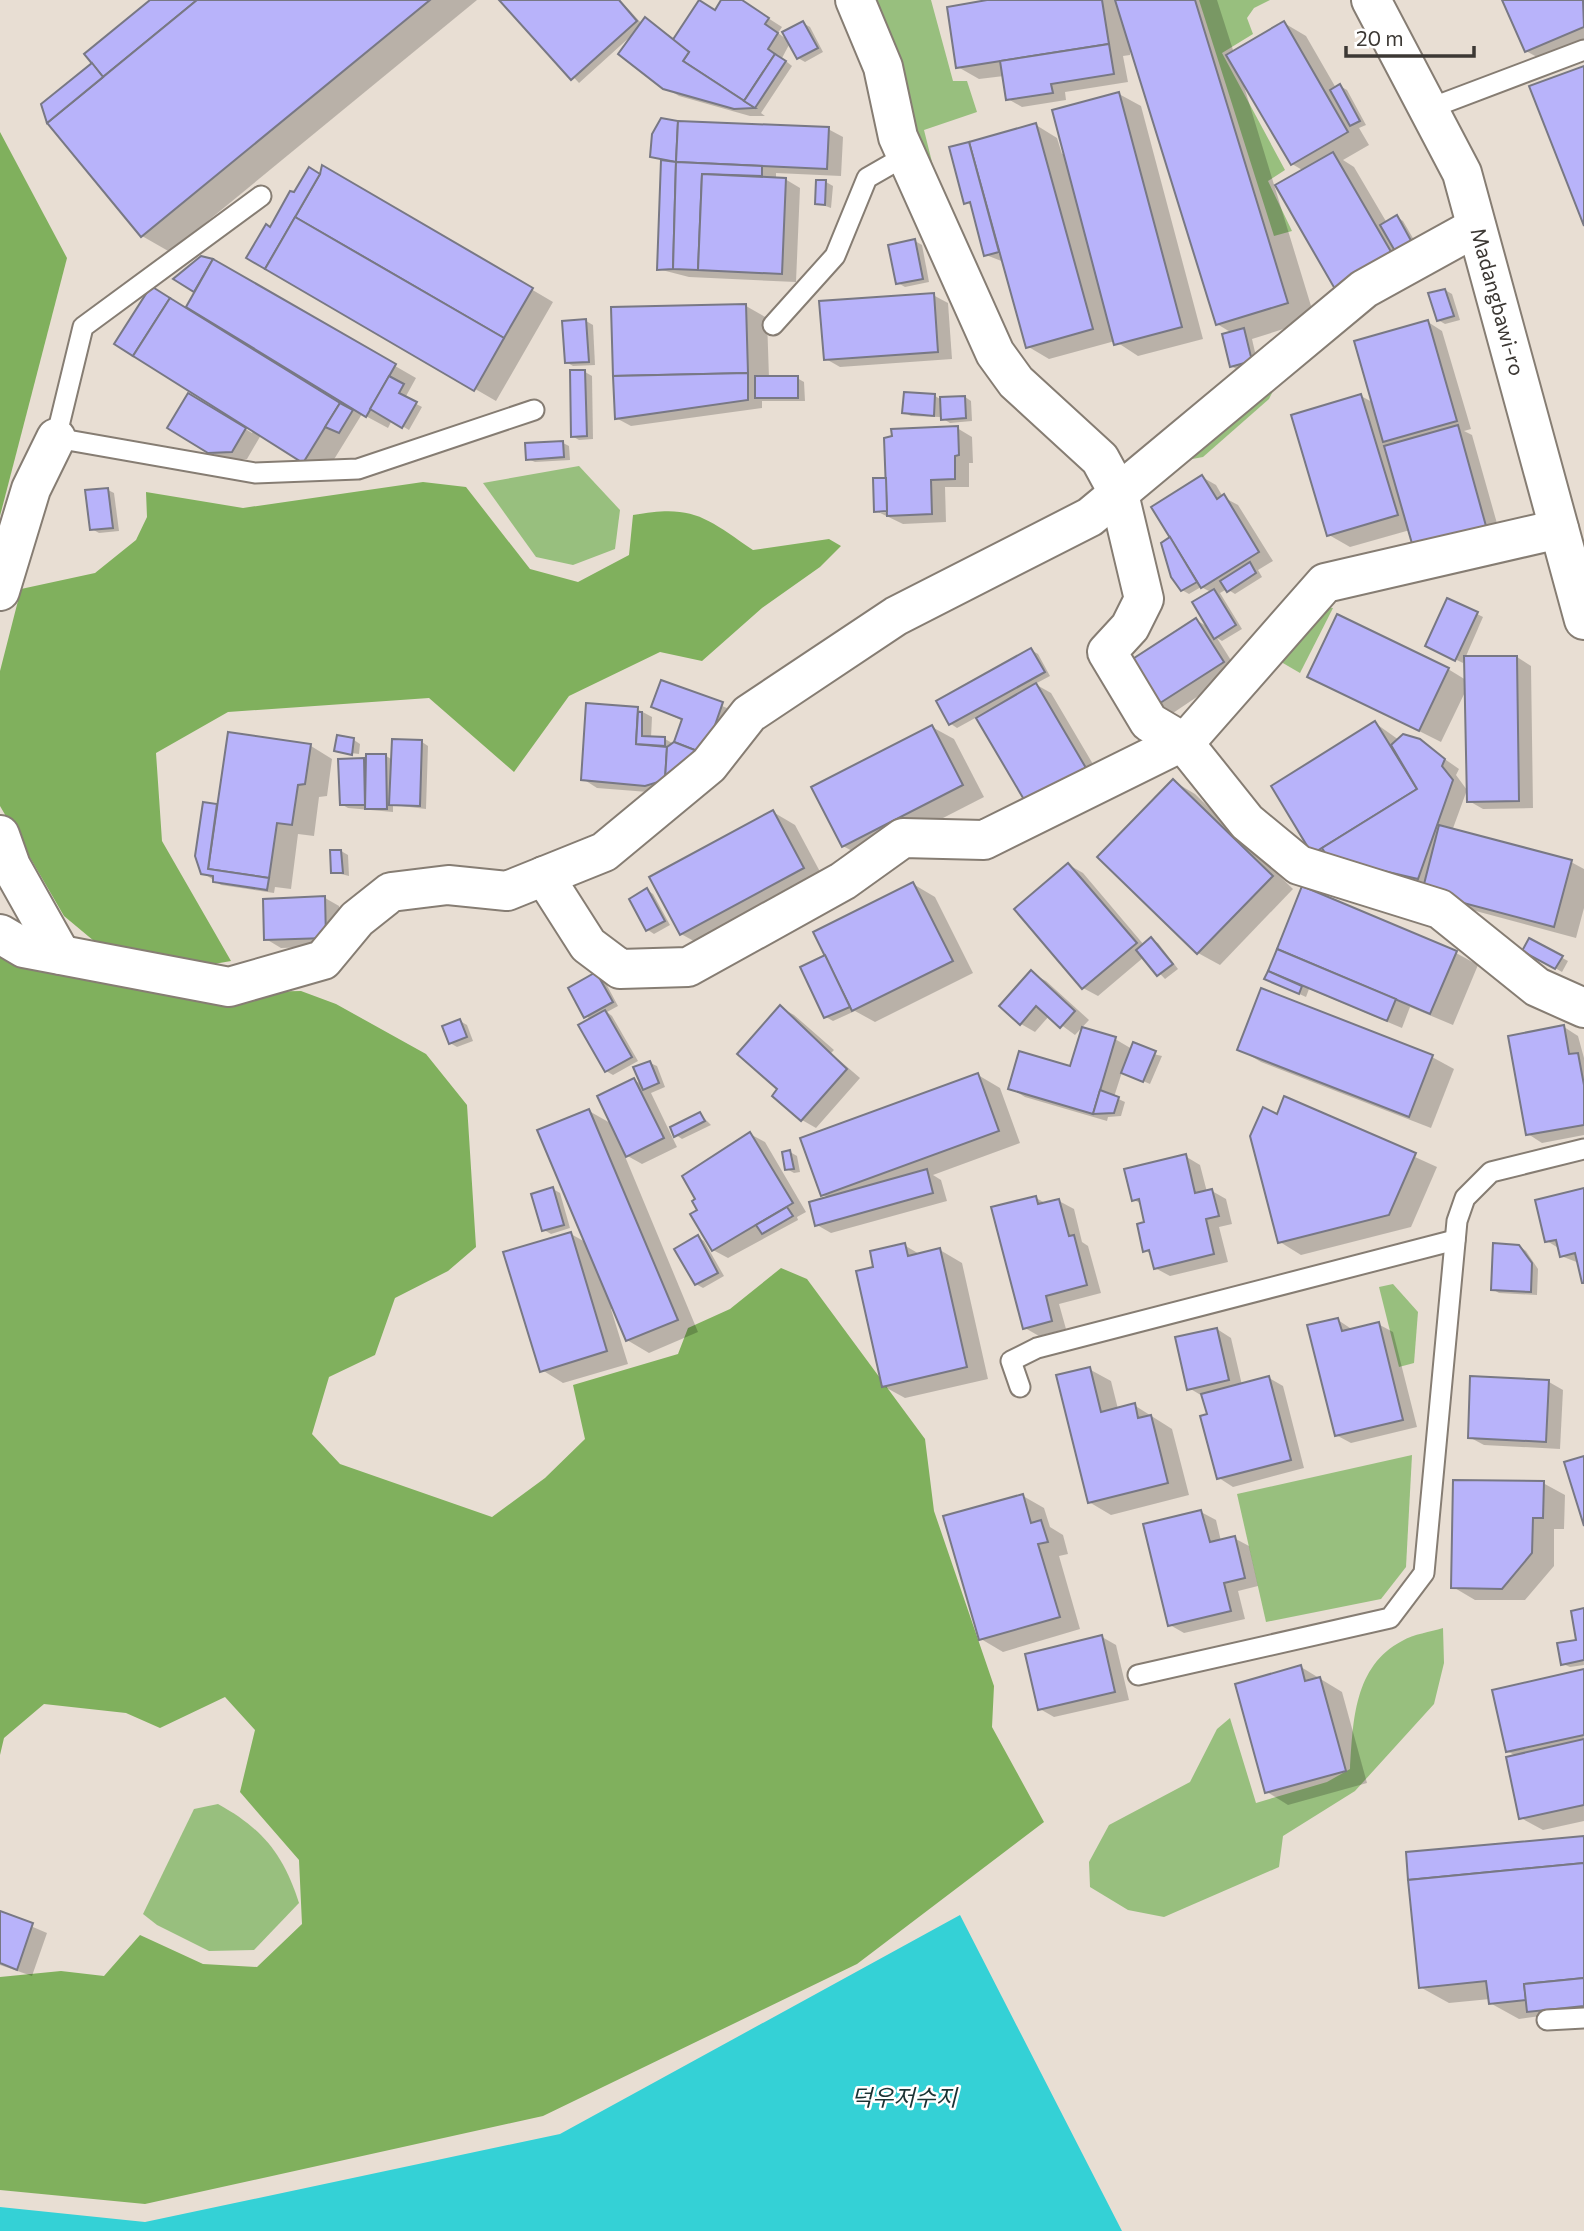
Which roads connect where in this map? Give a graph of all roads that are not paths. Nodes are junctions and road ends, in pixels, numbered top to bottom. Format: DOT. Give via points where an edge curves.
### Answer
graph roads {
  1 [pos="855,0"];
  2 [pos="1371,0"];
  3 [pos="1584,50"];
  4 [pos="1428,109"];
  5 [pos="907,155"];
  6 [pos="261,196"];
  7 [pos="1476,227"];
  8 [pos="773,325"];
  9 [pos="534,410"];
  10 [pos="56,438"];
  11 [pos="1119,494"];
  12 [pos="1559,529"];
  13 [pos="0,591"];
  14 [pos="1584,620"];
  15 [pos="1183,742"];
  16 [pos="0,835"];
  17 [pos="544,876"];
  18 [pos="0,934"];
  19 [pos="61,955"];
  20 [pos="1584,1008"];
  21 [pos="1584,1149"];
  22 [pos="1455,1241"];
  23 [pos="1020,1387"];
  24 [pos="1138,1675"];
  25 [pos="1584,2018"];
  26 [pos="1547,2020"];
  1 -- 5 [label="street" via="883,67 898,137"];
  2 -- 4 [label="street, Madangbawi-ro"];
  3 -- 4 [label="lane"];
  4 -- 7 [label="street, Madangbawi-ro" via="1462,173"];
  5 -- 8 [label="lane" via="867,178 835,256"];
  5 -- 11 [label="street" via="995,353 1016,382 1100,459"];
  6 -- 10 [label="lane" via="83,327"];
  7 -- 11 [label="street" via="1364,289"];
  7 -- 12 [label="street, Madangbawi-ro"];
  9 -- 10 [label="lane" via="358,469 255,472"];
  10 -- 13 [label="street" via="31,489"];
  11 -- 15 [label="street" via="1144,599 1130,627 1107,652 1149,722"];
  11 -- 17 [label="street" via="1090,517 896,616 760,706 709,765 604,852"];
  12 -- 14 [label="street, Madangbawi-ro"];
  12 -- 15 [label="street" via="1325,583"];
  15 -- 17 [label="street" via="984,840 903,838 844,881 688,967 620,969 588,945"];
  15 -- 20 [label="street" via="1247,822 1299,865 1440,909 1537,987"];
  16 -- 19 [label="street" via="11,866"];
  17 -- 19 [label="street" via="507,891 448,885 391,892 357,919 323,960 229,987"];
  18 -- 19 [label="street" via="24,948"];
  21 -- 22 [label="lane" via="1491,1172 1465,1198"];
  22 -- 23 [label="lane" via="1037,1348 1012,1361"];
  22 -- 24 [label="lane" via="1424,1573 1409,1596 1390,1618"];
  25 -- 26 [label="lane"];
}
